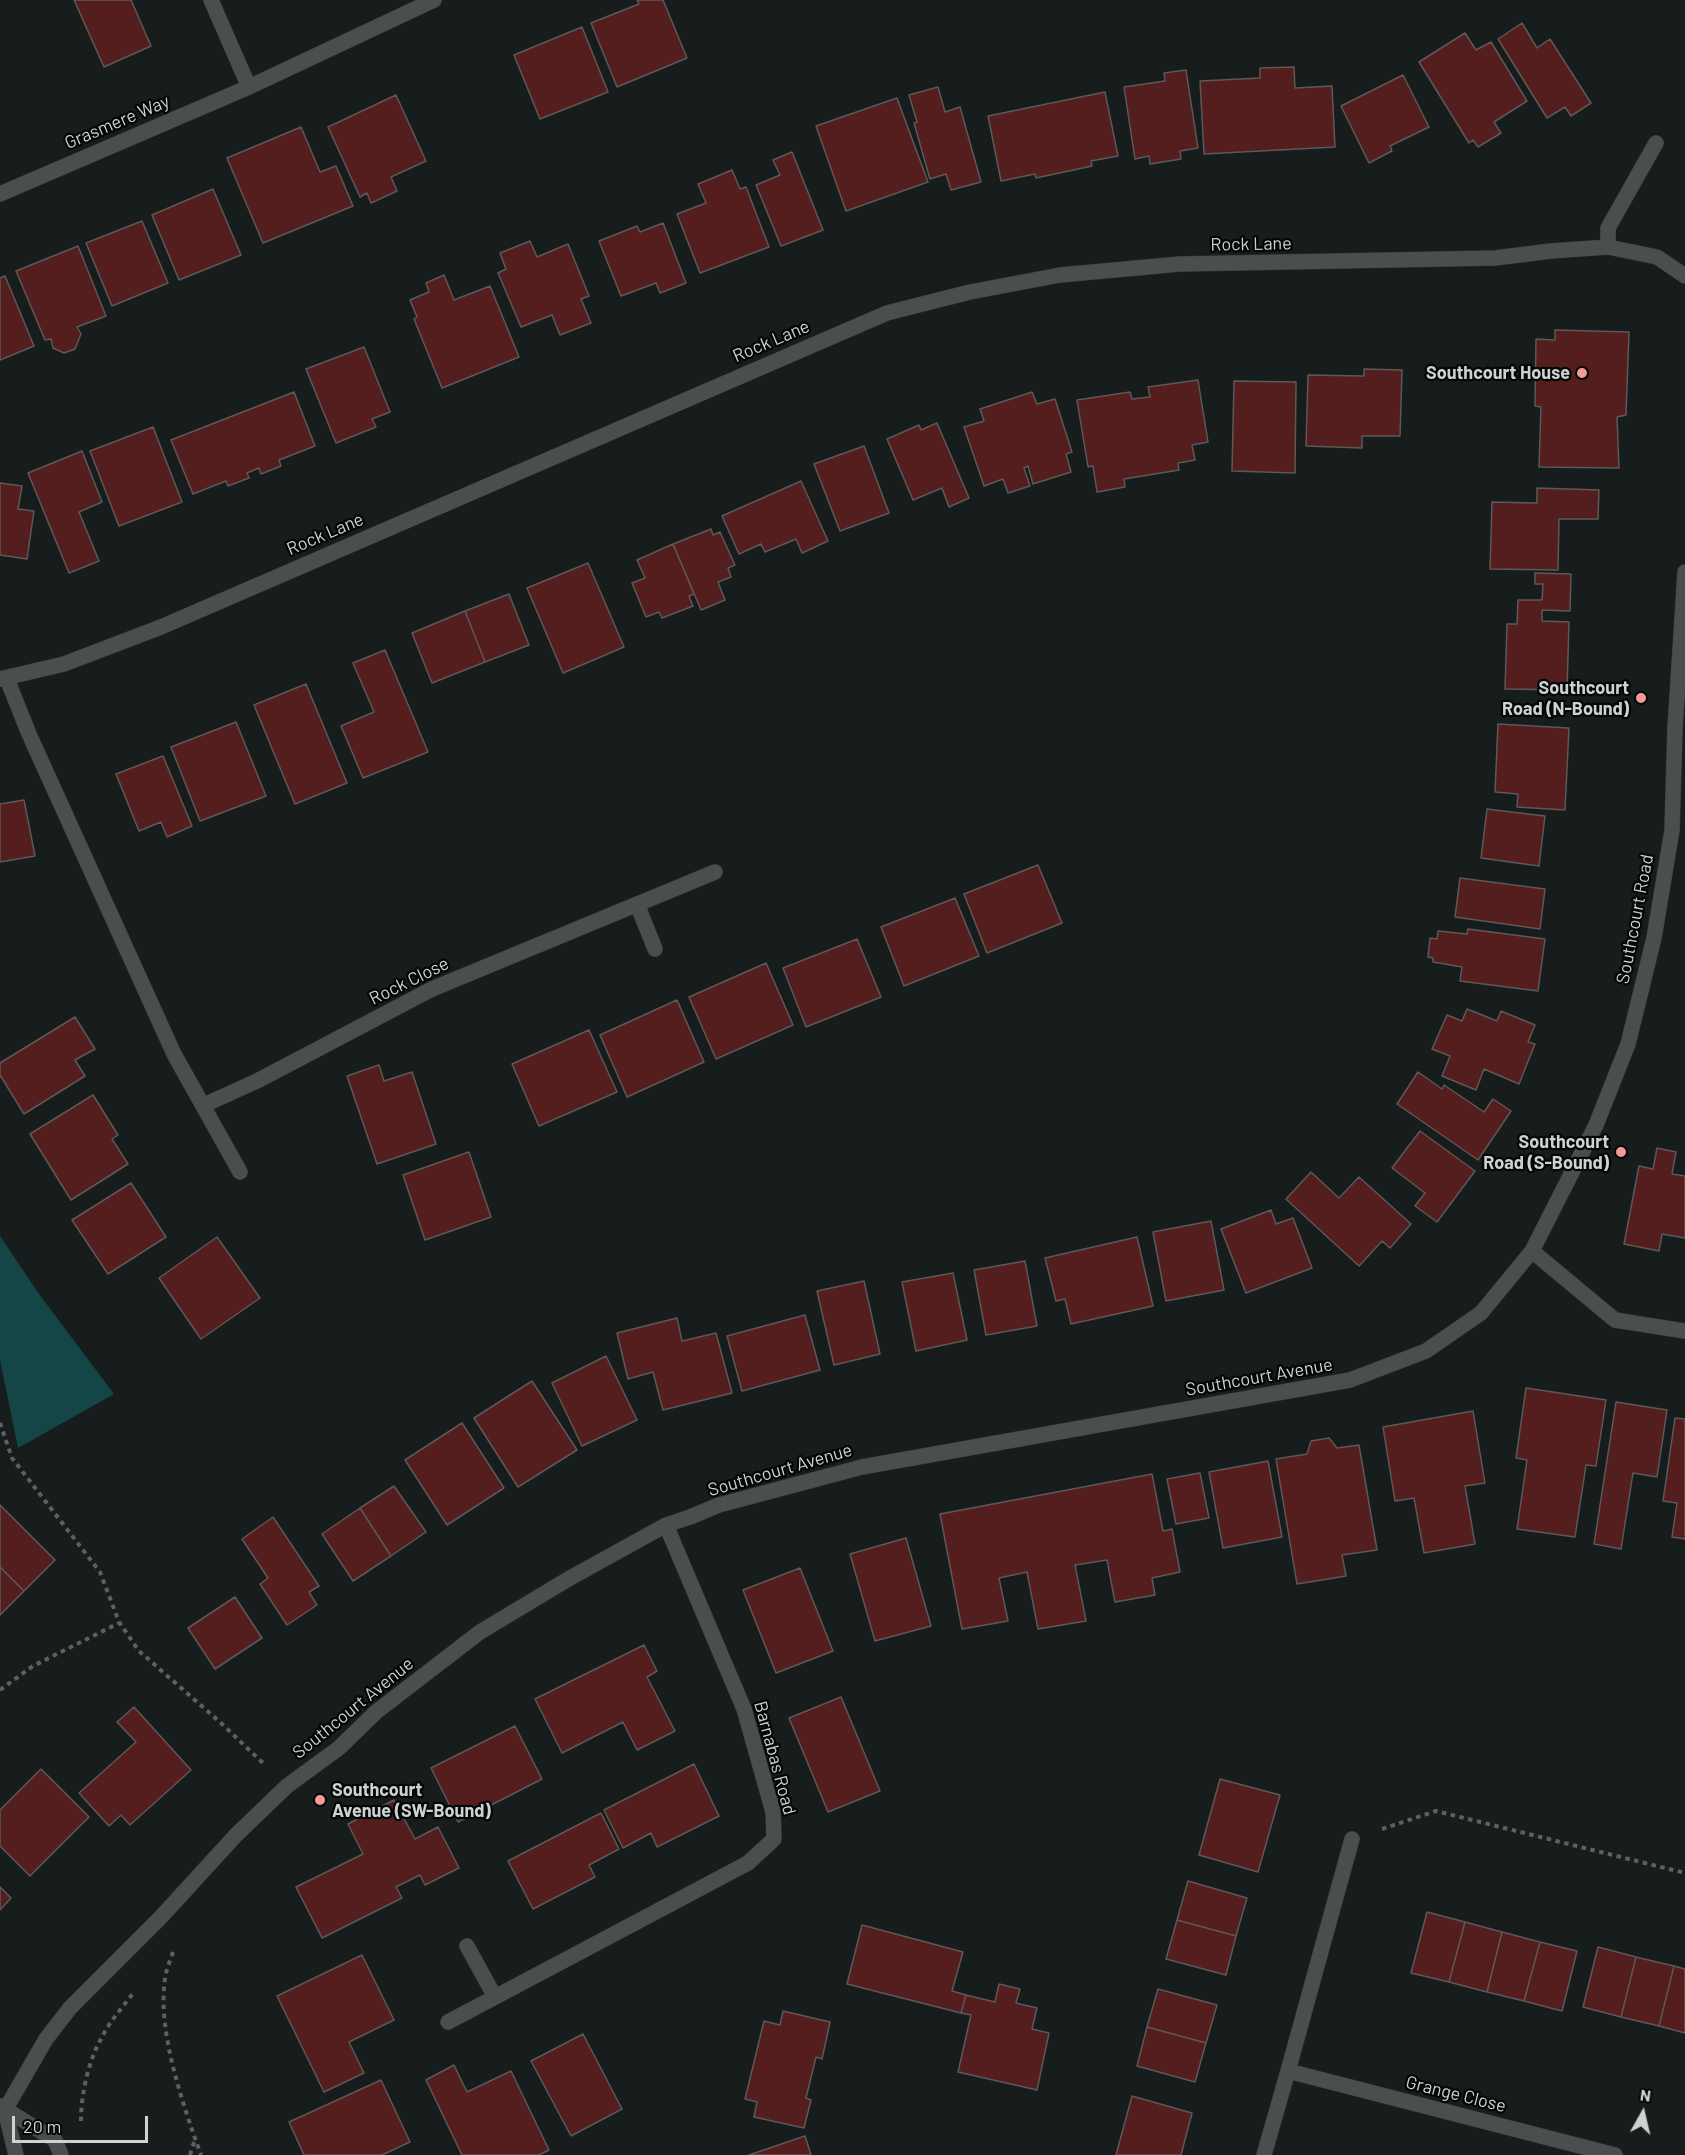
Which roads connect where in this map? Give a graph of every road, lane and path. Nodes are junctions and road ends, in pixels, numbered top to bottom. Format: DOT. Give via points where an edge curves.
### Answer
graph roads {
  1 [pos="211,0"];
  2 [pos="434,0"];
  3 [pos="249,87"];
  4 [pos="1656,143"];
  5 [pos="0,194"];
  6 [pos="1608,247"];
  7 [pos="1685,276"];
  8 [pos="1685,572"];
  9 [pos="4,679"];
  10 [pos="715,872"];
  11 [pos="637,904"];
  12 [pos="655,949"];
  13 [pos="204,1105"];
  14 [pos="240,1172"];
  15 [pos="1532,1251"];
  16 [pos="1685,1331"];
  17 [pos="0,1423"];
  18 [pos="666,1526"];
  19 [pos="119,1623"];
  20 [pos="0,1690"];
  21 [pos="268,1768"];
  22 [pos="1352,1839"];
  23 [pos="1685,1873"];
  24 [pos="175,1945"];
  25 [pos="467,1946"];
  26 [pos="140,1984"];
  27 [pos="495,1997"];
  28 [pos="448,2022"];
  29 [pos="1288,2071"];
  30 [pos="2,2109"];
  31 [pos="81,2128"];
  32 [pos="195,2139"];
  33 [pos="16,2155"];
  34 [pos="61,2155"];
  35 [pos="190,2155"];
  36 [pos="201,2155"];
  37 [pos="1264,2155"];
  38 [pos="1616,2155"];
  1 -- 3 [label="street"];
  2 -- 3 [label="street, Grasmere Way"];
  3 -- 5 [label="street, Grasmere Way"];
  4 -- 6 [label="street" via="1608,228"];
  6 -- 7 [label="street, Rock Lane" via="1657,257"];
  6 -- 9 [label="street, Rock Lane" via="1495,258 1180,264 1060,275 887,313 161,627 64,664"];
  8 -- 15 [label="street, Southcourt Road" via="1672,830 1654,938 1628,1044 1596,1125"];
  9 -- 13 [label="street" via="174,1054"];
  10 -- 11 [label="street, Rock Close"];
  11 -- 12 [label="street"];
  11 -- 13 [label="street, Rock Close" via="432,989"];
  13 -- 14 [label="street"];
  15 -- 16 [label="street" via="1615,1320"];
  15 -- 18 [label="street, Southcourt Avenue" via="1481,1313 1426,1351 1350,1380 862,1467 719,1505"];
  17 -- 19 [label="path" via="12,1458 100,1572"];
  18 -- 27 [label="street, Barnabas Road" via="744,1709 773,1812 774,1839 748,1863"];
  18 -- 30 [label="street, Southcourt Avenue" via="480,1632 287,1786 70,2008"];
  19 -- 20 [label="path" via="33,1666"];
  19 -- 21 [label="path" via="139,1651"];
  22 -- 23 [label="path" via="1436,1811"];
  22 -- 29 [label="street"];
  24 -- 32 [label="path" via="165,1978 165,2014 176,2079"];
  25 -- 27 [label="street"];
  26 -- 31 [label="path" via="100,2039 85,2082"];
  27 -- 28 [label="street, Barnabas Road"];
  29 -- 37 [label="street"];
  29 -- 38 [label="street, Grange Close"];
  30 -- 33 [label="street"];
  30 -- 34 [label="street" via="56,2140"];
  32 -- 35 [label="path"];
  32 -- 36 [label="path"];
}
